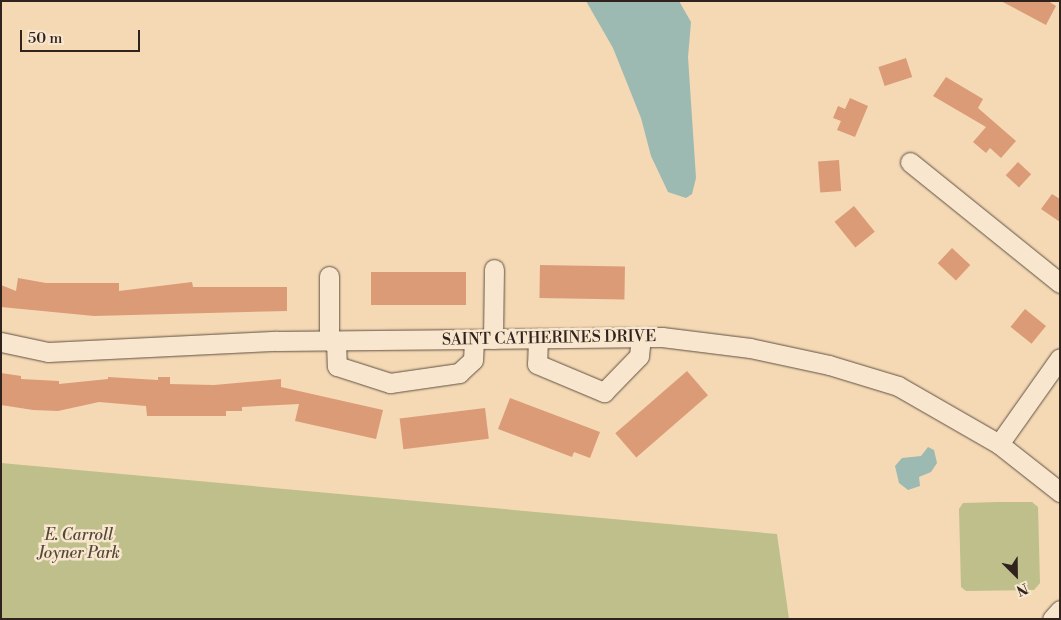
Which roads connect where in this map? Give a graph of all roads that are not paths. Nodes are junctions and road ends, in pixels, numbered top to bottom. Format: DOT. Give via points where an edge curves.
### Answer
graph roads {
  1 [pos="910,162"];
  2 [pos="494,269"];
  3 [pos="330,276"];
  4 [pos="1060,283"];
  5 [pos="641,337"];
  6 [pos="538,338"];
  7 [pos="474,339"];
  8 [pos="493,339"];
  9 [pos="332,341"];
  10 [pos="1,342"];
  11 [pos="1060,358"];
  12 [pos="999,444"];
  13 [pos="1060,492"];
  14 [pos="1060,610"];
  15 [pos="1052,619"];
  1 -- 4 [label="street"];
  2 -- 8 [label="street"];
  3 -- 9 [label="street"];
  5 -- 6 [label="street, SAINT CATHERINES DRIVE"];
  5 -- 6 [label="street" via="639,356 604,392 537,364"];
  5 -- 12 [label="street, SAINT CATHERINES DRIVE" via="750,348 829,365 898,386"];
  6 -- 8 [label="street, SAINT CATHERINES DRIVE"];
  7 -- 8 [label="street, SAINT CATHERINES DRIVE"];
  7 -- 9 [label="street, SAINT CATHERINES DRIVE"];
  7 -- 9 [label="street" via="473,360 459,374 390,383 337,366"];
  9 -- 10 [label="street, SAINT CATHERINES DRIVE" via="48,352"];
  11 -- 12 [label="street"];
  12 -- 13 [label="street, SAINT CATHERINES DRIVE"];
  14 -- 15 [label="street"];
}
